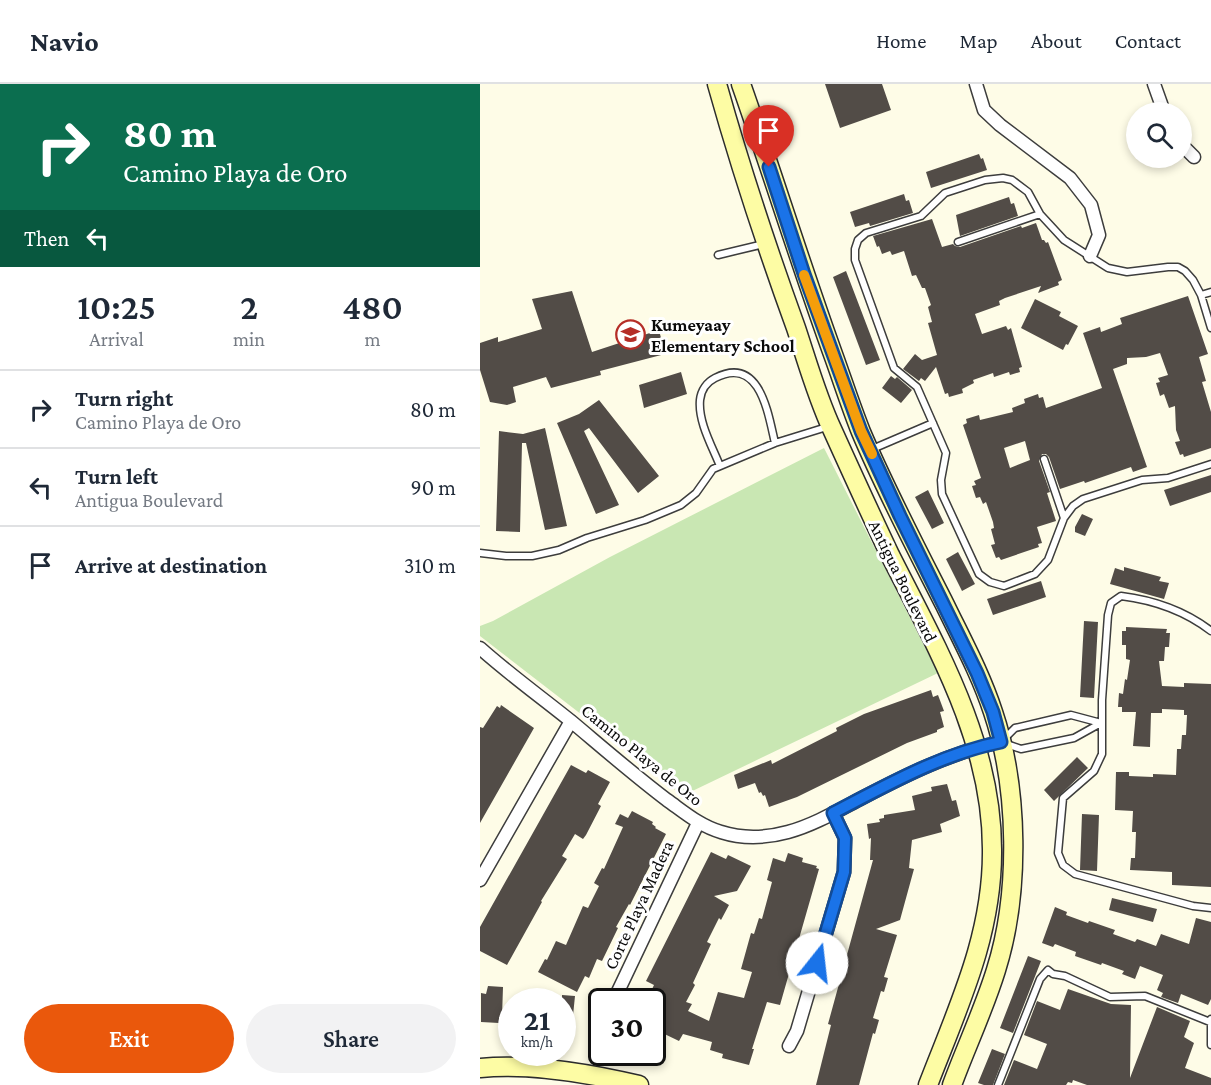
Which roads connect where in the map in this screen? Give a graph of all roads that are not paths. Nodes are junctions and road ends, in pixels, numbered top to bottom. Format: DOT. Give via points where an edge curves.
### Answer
graph roads {
  1 [pos="717,84"];
  2 [pos="741,84"];
  3 [pos="976,84"];
  4 [pos="1154,84"];
  5 [pos="1160,102"];
  6 [pos="1040,214"];
  7 [pos="958,242"];
  8 [pos="767,243"];
  9 [pos="718,255"];
  10 [pos="1090,256"];
  11 [pos="798,257"];
  12 [pos="1211,292"];
  13 [pos="1201,295"];
  14 [pos="1211,328"];
  15 [pos="933,423"];
  16 [pos="830,426"];
  17 [pos="775,443"];
  18 [pos="842,449"];
  19 [pos="870,450"];
  20 [pos="1044,459"];
  21 [pos="1211,464"];
  22 [pos="720,466"];
  23 [pos="1064,518"];
  24 [pos="480,553"];
  25 [pos="1211,631"];
  26 [pos="480,648"];
  27 [pos="571,721"];
  28 [pos="1101,723"];
  29 [pos="1001,742"];
  30 [pos="978,747"];
  31 [pos="833,813"];
  32 [pos="698,823"];
  33 [pos="480,880"];
  34 [pos="1211,908"];
  35 [pos="620,988"];
  36 [pos="1210,1020"];
  37 [pos="1211,1045"];
  38 [pos="789,1046"];
  39 [pos="480,1068"];
  40 [pos="639,1085"];
  41 [pos="928,1085"];
  42 [pos="952,1085"];
  43 [pos="998,1085"];
  1 -- 8 [label="main road, Antigua Boulevard"];
  2 -- 11 [label="main road, Antigua Boulevard"];
  3 -- 10 [label="street" via="984,110 1070,178 1091,205 1099,235"];
  4 -- 5 [label="street"];
  6 -- 7 [label="lane"];
  6 -- 10 [label="lane" via="1064,240"];
  6 -- 15 [label="lane" via="1028,192 1012,180 985,180 945,193 921,216 866,233 858,240 855,260 885,348 894,368 917,387"];
  8 -- 9 [label="lane"];
  8 -- 11 [label="main road" via="786,248"];
  8 -- 16 [label="main road, Antigua Boulevard"];
  10 -- 13 [label="lane" via="1108,268 1127,272 1178,267 1193,280"];
  11 -- 19 [label="main road, Antigua Boulevard"];
  12 -- 13 [label="lane"];
  13 -- 14 [label="lane"];
  15 -- 19 [label="lane"];
  15 -- 23 [label="lane" via="946,453 942,494 979,574 990,582 1004,586 1035,574 1048,560"];
  16 -- 17 [label="lane"];
  16 -- 18 [label="main road, Antigua Boulevard"];
  17 -- 22 [label="lane"];
  17 -- 22 [label="lane" via="766,405 751,378 742,374 720,376 704,388 700,399 702,420"];
  18 -- 19 [label="main road" via="854,453"];
  18 -- 30 [label="main road, Antigua Boulevard" via="930,634"];
  19 -- 29 [label="main road, Antigua Boulevard" via="977,673"];
  20 -- 23 [label="lane"];
  21 -- 23 [label="lane" via="1083,498"];
  22 -- 24 [label="lane" via="681,505 645,520 532,556"];
  25 -- 28 [label="lane" via="1192,617 1142,599 1120,596 1111,603"];
  26 -- 27 [label="street, Camino Playa de Oro"];
  27 -- 32 [label="street, Camino Playa de Oro"];
  27 -- 33 [label="street"];
  28 -- 29 [label="lane" via="1074,738 1021,748"];
  28 -- 29 [label="lane" via="1071,715 1015,728"];
  28 -- 34 [label="lane" via="1102,754 1094,771 1063,798 1058,854 1063,865 1075,874"];
  29 -- 30 [label="street, Camino Playa de Oro"];
  29 -- 42 [label="main road, Antigua Boulevard" via="1012,828 1008,914 996,970"];
  30 -- 31 [label="street, Camino Playa de Oro" via="898,779"];
  30 -- 41 [label="main road, Antigua Boulevard" via="991,824 989,903 978,956"];
  31 -- 32 [label="street, Camino Playa de Oro" via="789,832 764,836 721,832"];
  31 -- 38 [label="street" via="845,838 844,872 797,1031"];
  32 -- 35 [label="street, Corte Playa Madera"];
  36 -- 37 [label="lane"];
  36 -- 43 [label="lane" via="1145,996 1110,997 1048,970 1040,979"];
  39 -- 40 [label="main road" via="524,1068"];
}
